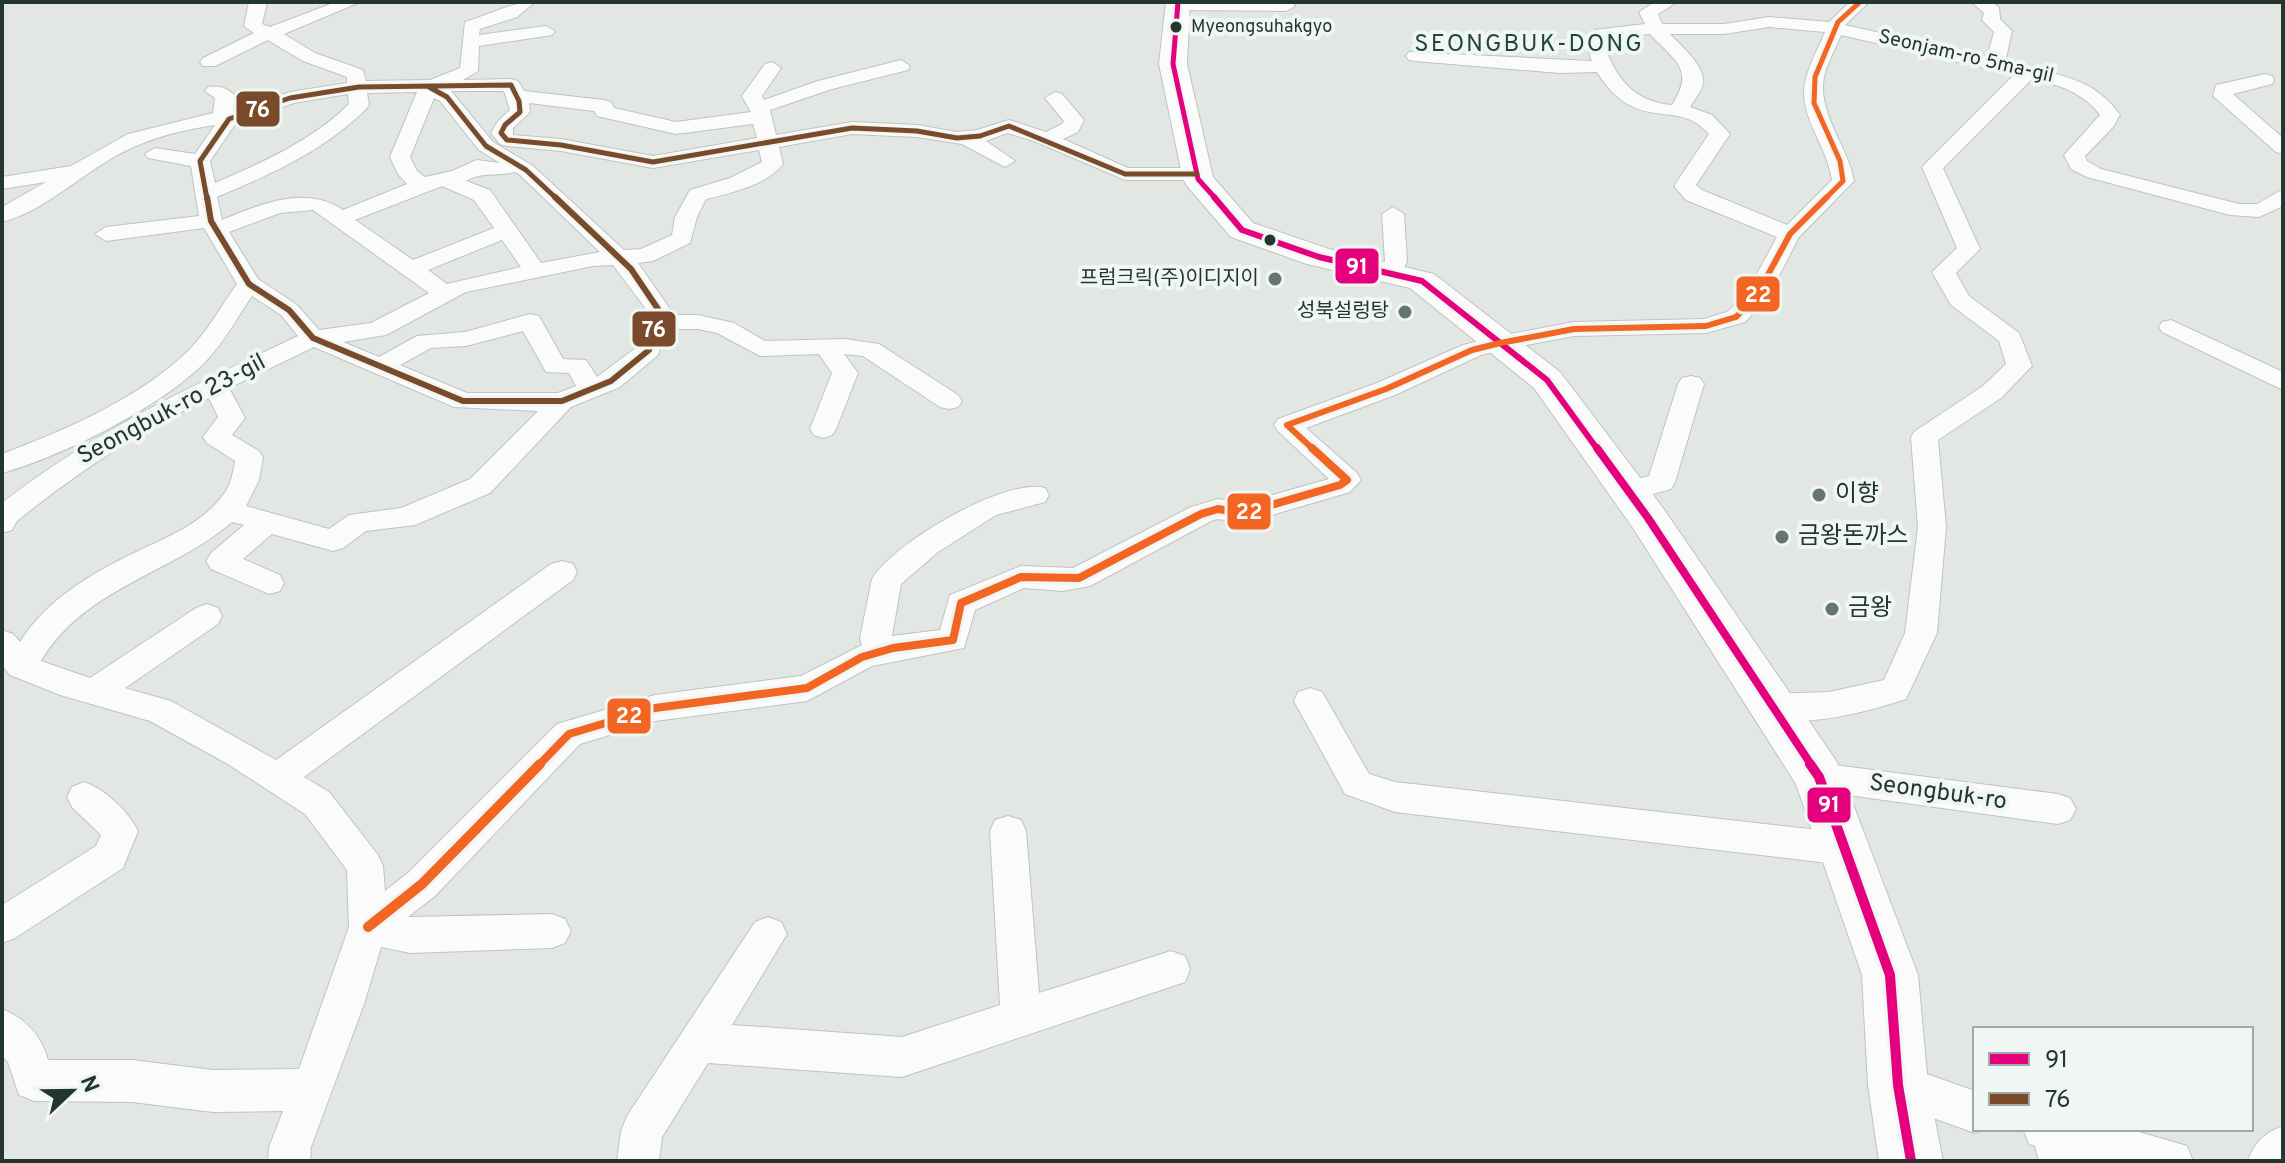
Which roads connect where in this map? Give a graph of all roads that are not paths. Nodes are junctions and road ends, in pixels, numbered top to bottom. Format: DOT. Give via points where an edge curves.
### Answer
graph roads {
  1 [pos="258,2"];
  2 [pos="351,2"];
  3 [pos="526,2"];
  4 [pos="1668,2"];
  5 [pos="1860,2"];
  6 [pos="1980,2"];
  7 [pos="1179,4"];
  8 [pos="1286,6"];
  9 [pos="1834,28"];
  10 [pos="1656,30"];
  11 [pos="546,31"];
  12 [pos="269,33"];
  13 [pos="471,42"];
  14 [pos="1415,56"];
  15 [pos="209,62"];
  16 [pos="901,66"];
  17 [pos="1603,66"];
  18 [pos="772,68"];
  19 [pos="2026,74"];
  20 [pos="2265,80"];
  21 [pos="359,87"];
  22 [pos="429,87"];
  23 [pos="215,91"];
  24 [pos="516,96"];
  25 [pos="1055,98"];
  26 [pos="1678,110"];
  27 [pos="760,112"];
  28 [pos="226,118"];
  29 [pos="967,138"];
  30 [pos="1046,139"];
  31 [pos="765,141"];
  32 [pos="2283,148"];
  33 [pos="155,154"];
  34 [pos="200,161"];
  35 [pos="1005,161"];
  36 [pos="518,165"];
  37 [pos="81,171"];
  38 [pos="1197,174"];
  39 [pos="444,179"];
  40 [pos="2,183"];
  41 [pos="422,186"];
  42 [pos="206,194"];
  43 [pos="2283,195"];
  44 [pos="1393,214"];
  45 [pos="2,215"];
  46 [pos="339,219"];
  47 [pos="214,225"];
  48 [pos="507,230"];
  49 [pos="106,234"];
  50 [pos="1790,234"];
  51 [pos="619,258"];
  52 [pos="414,268"];
  53 [pos="534,270"];
  54 [pos="1391,274"];
  55 [pos="249,284"];
  56 [pos="445,294"];
  57 [pos="654,322"];
  58 [pos="2171,327"];
  59 [pos="313,338"];
  60 [pos="1500,343"];
  61 [pos="826,347"];
  62 [pos="379,367"];
  63 [pos="2283,382"];
  64 [pos="1691,384"];
  65 [pos="215,385"];
  66 [pos="591,389"];
  67 [pos="562,401"];
  68 [pos="949,401"];
  69 [pos="823,429"];
  70 [pos="2,464"];
  71 [pos="1628,491"];
  72 [pos="1035,495"];
  73 [pos="225,510"];
  74 [pos="267,522"];
  75 [pos="2,523"];
  76 [pos="562,572"];
  77 [pos="269,583"];
  78 [pos="207,616"];
  79 [pos="880,652"];
  80 [pos="11,654"];
  81 [pos="94,692"];
  82 [pos="1310,701"];
  83 [pos="1770,707"];
  84 [pos="1819,777"];
  85 [pos="277,778"];
  86 [pos="84,797"];
  87 [pos="2058,809"];
  88 [pos="1008,831"];
  89 [pos="1845,849"];
  90 [pos="2,926"];
  91 [pos="368,927"];
  92 [pos="552,931"];
  93 [pos="768,934"];
  94 [pos="1171,969"];
  95 [pos="1021,1018"];
  96 [pos="2,1029"];
  97 [pos="699,1043"];
  98 [pos="1898,1085"];
  99 [pos="312,1090"];
  100 [pos="1973,1111"];
  101 [pos="2052,1140"];
  102 [pos="2283,1147"];
  103 [pos="289,1161"];
  104 [pos="638,1161"];
  105 [pos="1911,1161"];
  106 [pos="2172,1161"];
  107 [pos="2269,1161"];
  1 -- 12 [label="street" via="253,26"];
  2 -- 12 [label="street"];
  3 -- 13 [label="street" via="511,13 476,22"];
  4 -- 10 [label="street" via="1648,12"];
  5 -- 9 [label="street"];
  6 -- 19 [label="street" via="1993,11 1991,20 2003,31 1995,54 1998,61"];
  7 -- 8 [label="street"];
  7 -- 38 [label="main road" via="1173,64"];
  9 -- 10 [label="street, Seonjam-ro 5ma-gil" via="1769,22"];
  9 -- 19 [label="street, Seonjam-ro 5ma-gil"];
  9 -- 50 [label="street" via="1815,77 1814,103 1840,161 1843,181"];
  10 -- 17 [label="street, Seonjam-ro 5ma-gil" via="1601,34 1594,41"];
  10 -- 26 [label="street" via="1693,76 1694,85"];
  11 -- 13 [label="street"];
  12 -- 15 [label="street"];
  12 -- 21 [label="street" via="309,57 356,74"];
  13 -- 22 [label="street" via="469,71"];
  14 -- 17 [label="street"];
  16 -- 27 [label="street" via="825,85"];
  17 -- 26 [label="street" via="1631,101 1651,109"];
  18 -- 27 [label="street" via="752,96"];
  19 -- 43 [label="street, Seonjam-ro 5ma-gil" via="2067,81 2108,108 2106,123 2074,155 2078,165 2094,173 2251,212 2267,209"];
  19 -- 83 [label="street" via="1932,167 1969,249 1944,272 1959,300 2010,338 2019,366 1992,392 1924,437 1932,527 1921,633 1895,690 1829,705"];
  20 -- 32 [label="street" via="2223,89 2223,96"];
  21 -- 22 [label="street"];
  21 -- 28 [label="street" via="290,98"];
  21 -- 42 [label="street" via="359,105 345,122"];
  22 -- 24 [label="street" via="511,85"];
  22 -- 36 [label="street" via="447,97 486,146"];
  22 -- 41 [label="street" via="400,157"];
  23 -- 28 [label="street" via="225,96"];
  24 -- 27 [label="street" via="604,106 604,112 676,128"];
  24 -- 31 [label="street" via="520,112 501,133 507,140 653,162"];
  25 -- 30 [label="street" via="1074,120 1071,128"];
  26 -- 50 [label="street" via="1710,120 1720,134 1685,186 1694,195"];
  27 -- 31 [label="street"];
  28 -- 34 [label="street"];
  28 -- 37 [label="street" via="134,140"];
  29 -- 30 [label="street" via="1009,126"];
  29 -- 31 [label="street" via="852,128"];
  29 -- 35 [label="street"];
  30 -- 38 [label="street" via="1125,174"];
  31 -- 51 [label="street, Seongbuk-ro 23-gil" via="773,164 764,173 698,195 682,238 645,256"];
  33 -- 34 [label="street"];
  34 -- 42 [label="street"];
  36 -- 39 [label="street" via="498,170 477,166"];
  36 -- 51 [label="street"];
  37 -- 40 [label="street"];
  37 -- 45 [label="street"];
  38 -- 54 [label="main road" via="1242,230 1319,257"];
  39 -- 41 [label="street"];
  39 -- 48 [label="street" via="482,195"];
  41 -- 46 [label="street"];
  42 -- 47 [label="street"];
  44 -- 54 [label="street" via="1396,261"];
  46 -- 47 [label="street" via="316,204 286,205"];
  46 -- 52 [label="street"];
  47 -- 49 [label="street"];
  47 -- 55 [label="street"];
  48 -- 52 [label="street"];
  48 -- 53 [label="street"];
  50 -- 60 [label="street" via="1756,297 1736,317 1706,326 1574,329"];
  51 -- 53 [label="street, Seongbuk-ro 23-gil"];
  51 -- 57 [label="street" via="658,309"];
  52 -- 56 [label="street"];
  53 -- 56 [label="street, Seongbuk-ro 23-gil"];
  54 -- 60 [label="main road" via="1422,281"];
  55 -- 59 [label="street" via="289,310"];
  55 -- 70 [label="street, Seongbuk-ro 23-gil" via="197,357 177,373 83,427"];
  56 -- 59 [label="street, Seongbuk-ro 23-gil" via="377,330"];
  57 -- 61 [label="street" via="725,328 760,349"];
  57 -- 66 [label="street" via="649,350 611,381"];
  58 -- 63 [label="street"];
  59 -- 62 [label="street"];
  59 -- 65 [label="street, Seongbuk-ro 23-gil"];
  60 -- 71 [label="main road" via="1547,380"];
  60 -- 79 [label="street" via="1287,425 1347,480 1340,485 1244,513 1218,509 1201,514 1079,578 1021,577 961,603 953,640"];
  61 -- 68 [label="street" via="870,349"];
  61 -- 69 [label="street" via="845,373"];
  62 -- 66 [label="street" via="426,341 466,339 530,321 555,367 577,365"];
  62 -- 67 [label="street" via="463,401"];
  64 -- 71 [label="street" via="1661,482"];
  65 -- 73 [label="street" via="232,418 216,437 249,457 249,475"];
  65 -- 75 [label="street, Seongbuk-ro 23-gil" via="62,470"];
  66 -- 67 [label="street"];
  67 -- 74 [label="street" via="480,486 405,518 359,522 333,541"];
  71 -- 83 [label="main road"];
  72 -- 79 [label="street" via="986,508 887,579 876,638"];
  73 -- 74 [label="street"];
  73 -- 80 [label="street" via="209,527 118,575"];
  74 -- 77 [label="street" via="221,561"];
  76 -- 85 [label="street"];
  78 -- 81 [label="street"];
  79 -- 91 [label="street" via="807,688 655,708 569,734 422,884"];
  80 -- 81 [label="street"];
  81 -- 85 [label="street" via="159,710"];
  82 -- 89 [label="street" via="1357,784 1395,797"];
  83 -- 84 [label="main road"];
  84 -- 87 [label="street, Seongbuk-ro"];
  84 -- 89 [label="main road"];
  85 -- 91 [label="street" via="317,803 365,866"];
  86 -- 90 [label="street" via="120,831 110,857"];
  88 -- 95 [label="street"];
  89 -- 98 [label="main road" via="1890,975"];
  91 -- 92 [label="street" via="410,935"];
  91 -- 99 [label="street"];
  93 -- 97 [label="street"];
  94 -- 95 [label="street"];
  95 -- 97 [label="street" via="902,1057"];
  96 -- 99 [label="street" via="25,1050 34,1080 132,1081 213,1091"];
  97 -- 104 [label="street" via="642,1131"];
  98 -- 100 [label="street"];
  98 -- 105 [label="main road"];
  99 -- 103 [label="street"];
  101 -- 106 [label="street"];
  102 -- 107 [label="street"];
}
